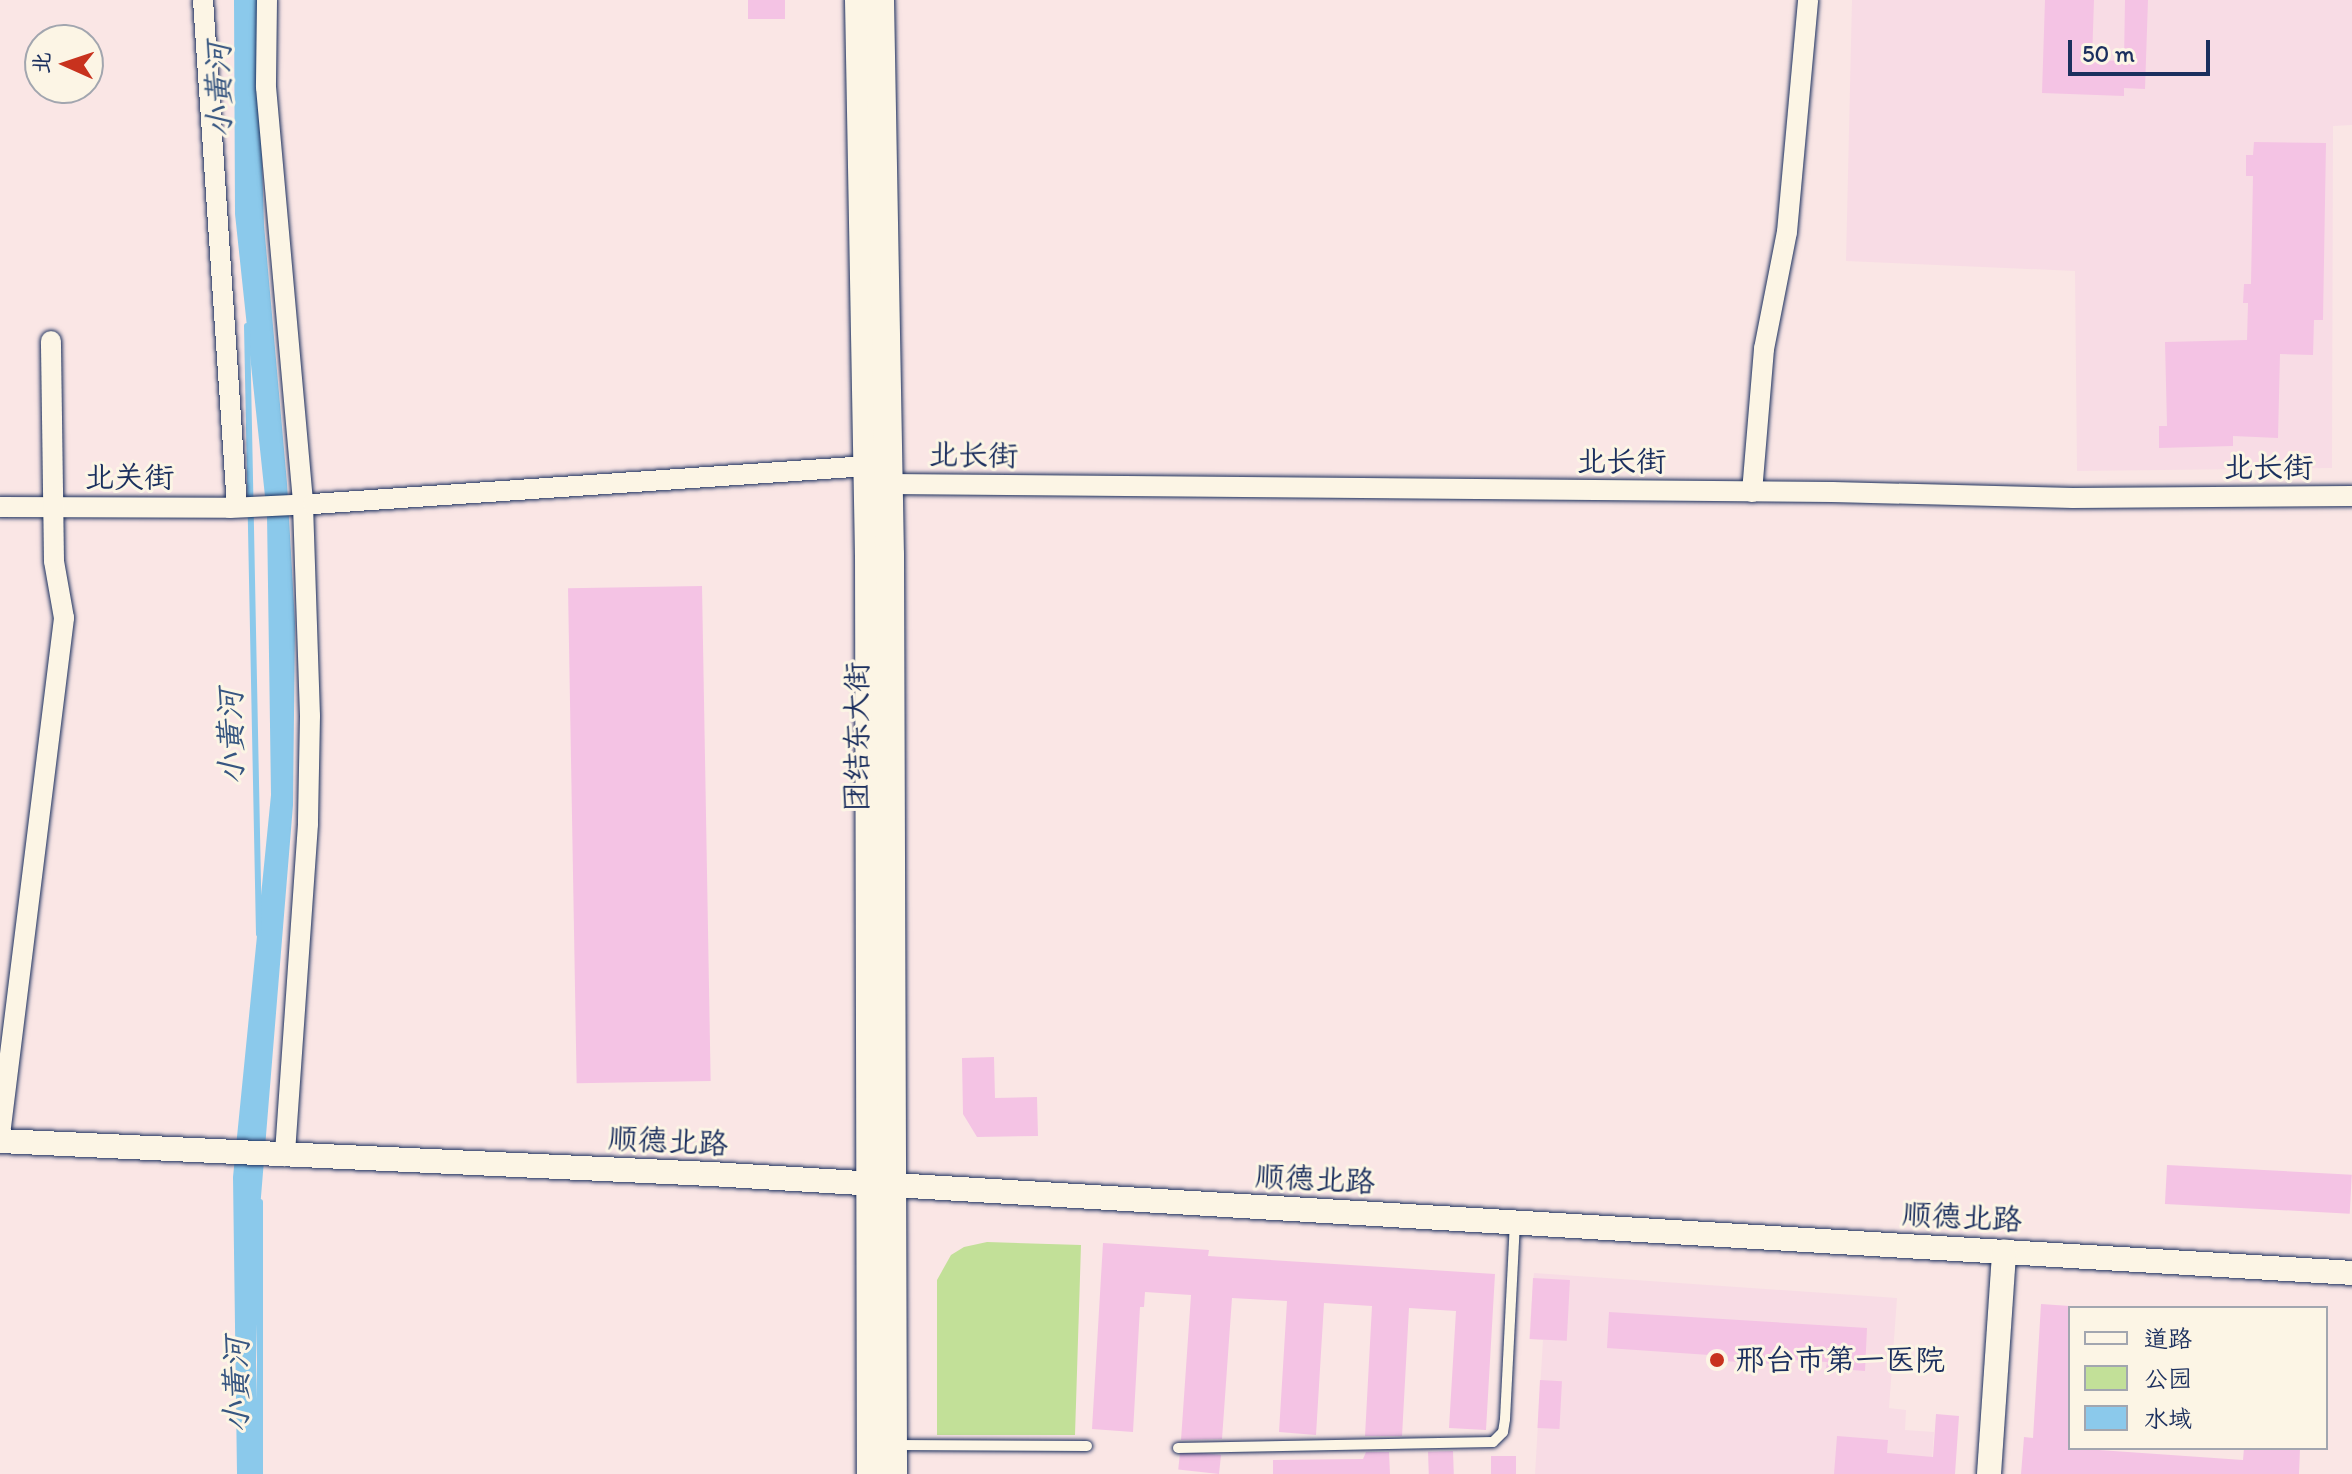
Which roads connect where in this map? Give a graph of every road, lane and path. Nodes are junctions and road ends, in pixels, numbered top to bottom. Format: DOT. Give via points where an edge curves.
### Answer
graph roads {
  1 [pos="203,0"];
  2 [pos="267,0"];
  3 [pos="859,0"];
  4 [pos="880,0"];
  5 [pos="1808,0"];
  6 [pos="51,341"];
  7 [pos="867,466"];
  8 [pos="889,484"];
  9 [pos="1752,492"];
  10 [pos="2352,496"];
  11 [pos="303,505"];
  12 [pos="0,507"];
  13 [pos="54,507"];
  14 [pos="247,507"];
  15 [pos="0,1138"];
  16 [pos="280,1155"];
  17 [pos="881,1184"];
  18 [pos="1515,1223"];
  19 [pos="2004,1252"];
  20 [pos="2352,1273"];
  21 [pos="893,1445"];
  22 [pos="1087,1446"];
  23 [pos="1178,1448"];
  24 [pos="871,1474"];
  25 [pos="893,1474"];
  26 [pos="1989,1474"];
  1 -- 14 [label="street"];
  2 -- 11 [label="street" via="270,157"];
  3 -- 7 [label="main road, 团结东大街"];
  4 -- 8 [label="main road, 团结东大街"];
  5 -- 9 [label="street" via="1787,232 1764,349"];
  6 -- 13 [label="street"];
  7 -- 11 [label="street, 北关街"];
  7 -- 17 [label="main road, 团结东大街"];
  8 -- 9 [label="street, 北长街"];
  8 -- 17 [label="main road, 团结东大街"];
  9 -- 10 [label="street, 北长街"];
  11 -- 14 [label="street, 北关街"];
  11 -- 16 [label="street" via="310,772"];
  12 -- 13 [label="street, 北关街"];
  13 -- 14 [label="street, 北关街"];
  13 -- 15 [label="street" via="54,561 64,618"];
  15 -- 16 [label="street, 顺德北路"];
  16 -- 17 [label="street, 顺德北路"];
  17 -- 18 [label="street, 顺德北路"];
  17 -- 21 [label="main road, 团结东大街"];
  17 -- 24 [label="main road, 团结东大街"];
  18 -- 19 [label="street, 顺德北路"];
  18 -- 23 [label="lane" via="1505,1419 1503,1432 1493,1442"];
  19 -- 20 [label="street, 顺德北路"];
  19 -- 26 [label="street"];
  21 -- 22 [label="lane"];
  21 -- 25 [label="main road, 团结东大街"];
}
